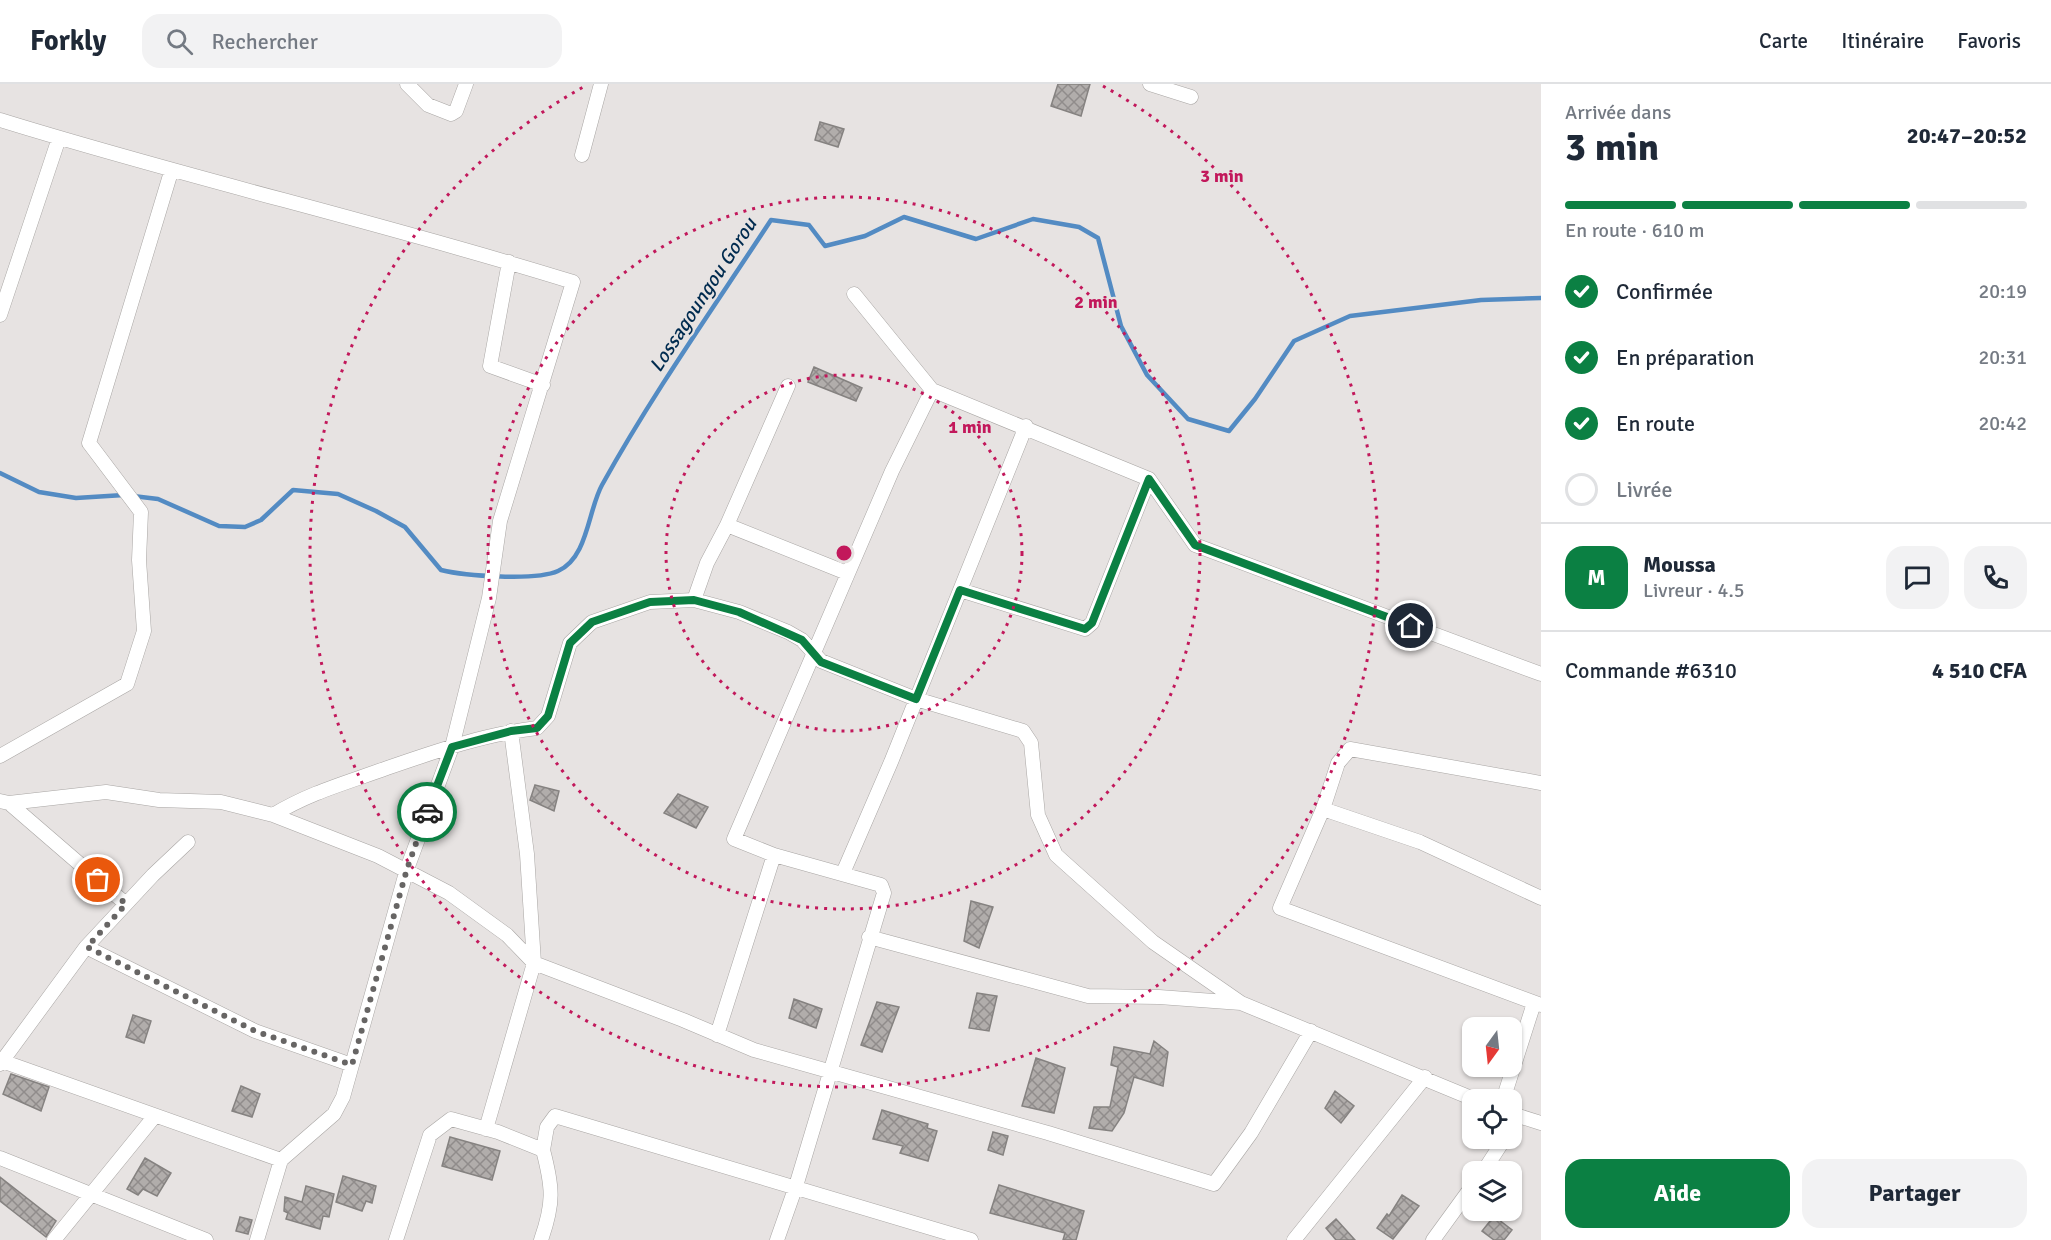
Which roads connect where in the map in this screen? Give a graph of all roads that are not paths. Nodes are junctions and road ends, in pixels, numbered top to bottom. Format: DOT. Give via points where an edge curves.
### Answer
graph roads {
  1 [pos="407,84"];
  2 [pos="466,84"];
  3 [pos="600,84"];
  4 [pos="1150,84"];
  5 [pos="1191,98"];
  6 [pos="1,118"];
  7 [pos="58,138"];
  8 [pos="582,155"];
  9 [pos="171,172"];
  10 [pos="509,262"];
  11 [pos="854,294"];
  12 [pos="0,315"];
  13 [pos="543,385"];
  14 [pos="788,386"];
  15 [pos="932,390"];
  16 [pos="1026,426"];
  17 [pos="1149,479"];
  18 [pos="727,525"];
  19 [pos="847,573"];
  20 [pos="960,590"];
  21 [pos="694,600"];
  22 [pos="812,654"];
  23 [pos="1541,674"];
  24 [pos="916,699"];
  25 [pos="511,731"];
  26 [pos="452,747"];
  27 [pos="0,756"];
  28 [pos="1541,783"];
  29 [pos="4,802"];
  30 [pos="1323,809"];
  31 [pos="273,815"];
  32 [pos="188,842"];
  33 [pos="774,855"];
  34 [pos="407,869"];
  35 [pos="843,873"];
  36 [pos="1541,898"];
  37 [pos="126,904"];
  38 [pos="869,937"];
  39 [pos="87,947"];
  40 [pos="534,963"];
  41 [pos="1241,1003"];
  42 [pos="1537,1004"];
  43 [pos="1311,1030"];
  44 [pos="717,1035"];
  45 [pos="1,1063"];
  46 [pos="352,1065"];
  47 [pos="830,1073"];
  48 [pos="1425,1077"];
  49 [pos="1507,1089"];
  50 [pos="1462,1094"];
  51 [pos="154,1117"];
  52 [pos="1522,1121"];
  53 [pos="1541,1123"];
  54 [pos="486,1129"];
  55 [pos="543,1150"];
  56 [pos="0,1158"];
  57 [pos="281,1160"];
  58 [pos="796,1186"];
  59 [pos="90,1195"];
  60 [pos="1462,1200"];
  61 [pos="54,1240"];
  62 [pos="206,1240"];
  63 [pos="257,1240"];
  64 [pos="396,1240"];
  65 [pos="541,1240"];
  66 [pos="777,1240"];
  67 [pos="971,1240"];
  68 [pos="1294,1240"];
  69 [pos="1433,1240"];
  1 -- 2 [label="street" via="428,105 451,114 456,111"];
  3 -- 8 [label="street"];
  4 -- 5 [label="street"];
  6 -- 7 [label="street"];
  7 -- 9 [label="street"];
  7 -- 12 [label="street"];
  9 -- 10 [label="street"];
  9 -- 27 [label="street" via="89,442 141,512 139,560 144,631 127,684"];
  10 -- 13 [label="street" via="490,366"];
  10 -- 13 [label="street" via="573,282"];
  11 -- 15 [label="street"];
  13 -- 26 [label="street" via="495,538 489,598"];
  14 -- 18 [label="street"];
  15 -- 16 [label="street"];
  15 -- 19 [label="street"];
  16 -- 17 [label="street"];
  16 -- 20 [label="street"];
  17 -- 20 [label="street" via="1092,623 1085,629"];
  17 -- 23 [label="street" via="1195,545"];
  18 -- 19 [label="street"];
  18 -- 21 [label="street" via="707,563"];
  19 -- 22 [label="street"];
  20 -- 24 [label="street"];
  21 -- 22 [label="street" via="739,612 788,632 802,640"];
  21 -- 25 [label="street" via="650,602 592,622 570,643 548,716 537,728"];
  22 -- 24 [label="street" via="821,662"];
  22 -- 33 [label="street" via="734,839"];
  24 -- 35 [label="street"];
  24 -- 41 [label="street" via="1023,731 1031,743 1038,815 1056,855 1153,942"];
  25 -- 26 [label="street"];
  25 -- 40 [label="street"];
  26 -- 31 [label="street" via="304,796"];
  26 -- 34 [label="street"];
  28 -- 30 [label="street" via="1350,748 1338,762"];
  29 -- 31 [label="street" via="106,792 159,800 221,802"];
  29 -- 37 [label="street"];
  30 -- 36 [label="street" via="1420,842"];
  30 -- 42 [label="street" via="1280,908"];
  31 -- 34 [label="street"];
  32 -- 37 [label="street"];
  33 -- 35 [label="street"];
  33 -- 44 [label="street"];
  34 -- 40 [label="street" via="449,893 507,935"];
  34 -- 46 [label="street"];
  35 -- 38 [label="street" via="881,885 884,893"];
  37 -- 39 [label="street"];
  38 -- 41 [label="street" via="1088,996"];
  38 -- 47 [label="street"];
  39 -- 45 [label="street"];
  39 -- 46 [label="street" via="255,1031"];
  40 -- 44 [label="street"];
  40 -- 54 [label="street"];
  41 -- 43 [label="street"];
  42 -- 49 [label="street"];
  43 -- 47 [label="street" via="1251,1133 1214,1184 1048,1132"];
  43 -- 48 [label="street"];
  44 -- 47 [label="street"];
  45 -- 51 [label="street"];
  46 -- 57 [label="street" via="334,1114"];
  47 -- 58 [label="street"];
  48 -- 50 [label="street"];
  48 -- 68 [label="street"];
  51 -- 57 [label="street"];
  51 -- 59 [label="street"];
  52 -- 53 [label="street"];
  54 -- 55 [label="street"];
  54 -- 64 [label="street" via="451,1119 430,1135"];
  55 -- 58 [label="street" via="547,1127 555,1116"];
  55 -- 65 [label="street" via="552,1184 549,1216"];
  56 -- 59 [label="street"];
  57 -- 63 [label="street"];
  58 -- 66 [label="street"];
  58 -- 67 [label="street"];
  59 -- 61 [label="street"];
  59 -- 62 [label="street"];
  60 -- 69 [label="street"];
}
